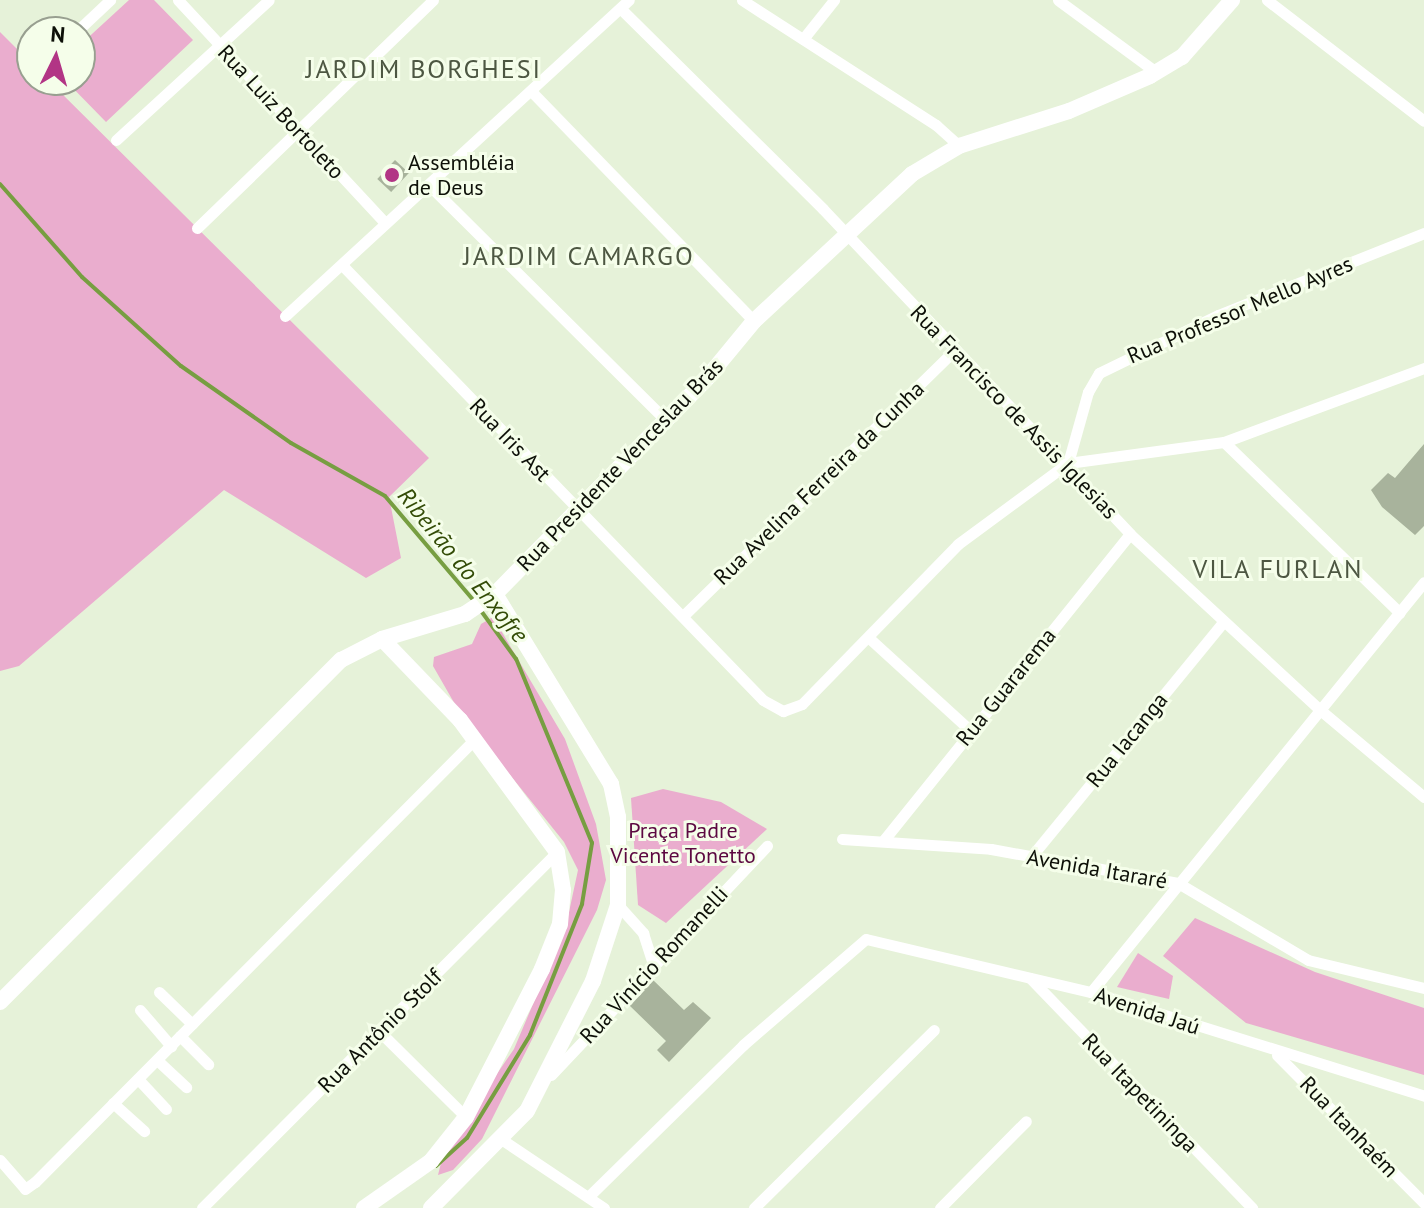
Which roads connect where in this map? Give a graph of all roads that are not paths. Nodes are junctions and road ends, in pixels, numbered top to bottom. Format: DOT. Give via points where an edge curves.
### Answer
graph roads {
  1 [pos="110,0"];
  2 [pos="178,0"];
  3 [pos="269,0"];
  4 [pos="433,0"];
  5 [pos="742,0"];
  6 [pos="834,0"];
  7 [pos="1058,0"];
  8 [pos="1232,0"];
  9 [pos="1267,0"];
  10 [pos="625,5"];
  11 [pos="93,16"];
  12 [pos="803,39"];
  13 [pos="221,48"];
  14 [pos="1156,72"];
  15 [pos="531,91"];
  16 [pos="1424,121"];
  17 [pos="298,128"];
  18 [pos="116,140"];
  19 [pos="959,146"];
  20 [pos="430,186"];
  21 [pos="385,223"];
  22 [pos="197,228"];
  23 [pos="844,233"];
  24 [pos="1424,233"];
  25 [pos="342,265"];
  26 [pos="285,316"];
  27 [pos="754,321"];
  28 [pos="955,350"];
  29 [pos="1424,368"];
  30 [pos="665,419"];
  31 [pos="1224,442"];
  32 [pos="1068,463"];
  33 [pos="576,510"];
  34 [pos="1130,534"];
  35 [pos="1424,582"];
  36 [pos="489,598"];
  37 [pos="1400,613"];
  38 [pos="683,616"];
  39 [pos="1224,621"];
  40 [pos="869,638"];
  41 [pos="382,639"];
  42 [pos="1319,709"];
  43 [pos="971,731"];
  44 [pos="474,740"];
  45 [pos="1424,797"];
  46 [pos="842,839"];
  47 [pos="883,841"];
  48 [pos="767,846"];
  49 [pos="557,852"];
  50 [pos="1030,858"];
  51 [pos="1178,883"];
  52 [pos="618,905"];
  53 [pos="653,963"];
  54 [pos="1030,978"];
  55 [pos="1424,988"];
  56 [pos="159,992"];
  57 [pos="1091,992"];
  58 [pos="0,1002"];
  59 [pos="140,1010"];
  60 [pos="192,1024"];
  61 [pos="934,1030"];
  62 [pos="380,1032"];
  63 [pos="180,1036"];
  64 [pos="171,1046"];
  65 [pos="1273,1052"];
  66 [pos="157,1060"];
  67 [pos="208,1064"];
  68 [pos="138,1079"];
  69 [pos="542,1085"];
  70 [pos="186,1087"];
  71 [pos="1424,1096"];
  72 [pos="113,1103"];
  73 [pos="166,1109"];
  74 [pos="466,1117"];
  75 [pos="1026,1121"];
  76 [pos="144,1131"];
  77 [pos="501,1139"];
  78 [pos="0,1160"];
  79 [pos="588,1197"];
  80 [pos="1424,1203"];
  81 [pos="202,1208"];
  82 [pos="364,1208"];
  83 [pos="431,1208"];
  84 [pos="604,1208"];
  85 [pos="754,1208"];
  86 [pos="940,1208"];
  87 [pos="1252,1208"];
  1 -- 11 [label="street"];
  2 -- 13 [label="street, Rua Luiz Bortoleto"];
  3 -- 13 [label="street"];
  4 -- 17 [label="street"];
  5 -- 12 [label="street"];
  6 -- 12 [label="street"];
  7 -- 14 [label="street"];
  8 -- 14 [label="street, Rua Presidente Venceslau Brás" via="1182,57"];
  9 -- 16 [label="street"];
  10 -- 15 [label="street"];
  10 -- 23 [label="street, Rua Francisco de Assis Iglesias"];
  12 -- 19 [label="street"];
  13 -- 17 [label="street, Rua Luiz Bortoleto"];
  13 -- 18 [label="street"];
  14 -- 19 [label="street, Rua Presidente Venceslau Brás" via="1069,111"];
  15 -- 20 [label="street"];
  15 -- 27 [label="street"];
  17 -- 21 [label="street, Rua Luiz Bortoleto"];
  17 -- 22 [label="street"];
  19 -- 23 [label="street, Rua Presidente Venceslau Brás" via="912,174"];
  20 -- 21 [label="street"];
  20 -- 30 [label="street"];
  21 -- 25 [label="street"];
  23 -- 27 [label="street, Rua Presidente Venceslau Brás"];
  23 -- 28 [label="street, Rua Francisco de Assis Iglesias"];
  24 -- 32 [label="street, Rua Professor Mello Ayres" via="1218,315 1108,367 1093,380"];
  25 -- 26 [label="street"];
  25 -- 33 [label="street, Rua Iris Ast"];
  27 -- 30 [label="street, Rua Presidente Venceslau Brás"];
  28 -- 32 [label="street, Rua Francisco de Assis Iglesias"];
  28 -- 38 [label="street, Rua Avelina Ferreira da Cunha"];
  29 -- 31 [label="street"];
  30 -- 33 [label="street, Rua Presidente Venceslau Brás"];
  31 -- 32 [label="street"];
  31 -- 37 [label="street"];
  32 -- 34 [label="street, Rua Francisco de Assis Iglesias"];
  32 -- 40 [label="street" via="958,544"];
  33 -- 36 [label="street, Rua Presidente Venceslau Brás"];
  33 -- 38 [label="street, Rua Iris Ast"];
  34 -- 39 [label="street, Rua Francisco de Assis Iglesias"];
  34 -- 43 [label="street, Rua Guararema"];
  35 -- 37 [label="street"];
  36 -- 41 [label="street, Rua Presidente Venceslau Brás" via="465,614"];
  36 -- 52 [label="street" via="611,784 619,837"];
  37 -- 42 [label="street"];
  38 -- 40 [label="street, Rua Iris Ast" via="763,700 783,711 802,704"];
  39 -- 42 [label="street, Rua Francisco de Assis Iglesias"];
  39 -- 50 [label="street, Rua Iacanga"];
  40 -- 43 [label="street"];
  41 -- 44 [label="street"];
  41 -- 58 [label="street, Rua Presidente Venceslau Brás" via="359,648 314,682"];
  42 -- 45 [label="street, Rua Francisco de Assis Iglesias"];
  42 -- 51 [label="street"];
  43 -- 47 [label="street, Rua Guararema"];
  44 -- 49 [label="street"];
  44 -- 60 [label="street"];
  46 -- 47 [label="street, Avenida Itararé"];
  47 -- 50 [label="street, Avenida Itararé" via="991,849"];
  48 -- 53 [label="street, Rua Vinício Romanelli"];
  49 -- 62 [label="street, Rua Antônio Stolf"];
  49 -- 74 [label="street" via="563,876 560,924 499,1059"];
  50 -- 51 [label="street, Avenida Itararé"];
  51 -- 55 [label="street, Avenida Itararé" via="1308,960"];
  51 -- 57 [label="street"];
  52 -- 53 [label="street" via="643,933"];
  52 -- 69 [label="street" via="593,981"];
  53 -- 69 [label="street, Rua Vinício Romanelli"];
  54 -- 57 [label="street, Avenida Jaú"];
  54 -- 79 [label="street, Avenida Jaú" via="866,939 743,1045"];
  54 -- 87 [label="street, Rua Itapetininga"];
  56 -- 60 [label="street"];
  57 -- 65 [label="street, Avenida Jaú"];
  59 -- 64 [label="street"];
  60 -- 63 [label="street"];
  61 -- 85 [label="street"];
  62 -- 74 [label="street"];
  62 -- 81 [label="street, Rua Antônio Stolf"];
  63 -- 64 [label="street"];
  63 -- 67 [label="street"];
  64 -- 66 [label="street"];
  65 -- 71 [label="street, Avenida Jaú"];
  65 -- 80 [label="street, Rua Itanhaém"];
  66 -- 68 [label="street"];
  66 -- 70 [label="street"];
  68 -- 72 [label="street"];
  68 -- 73 [label="street"];
  69 -- 77 [label="street"];
  72 -- 76 [label="street"];
  72 -- 78 [label="street" via="25,1189"];
  74 -- 82 [label="street" via="431,1161"];
  75 -- 86 [label="street"];
  77 -- 79 [label="street"];
  77 -- 83 [label="street"];
  79 -- 84 [label="street"];
}
